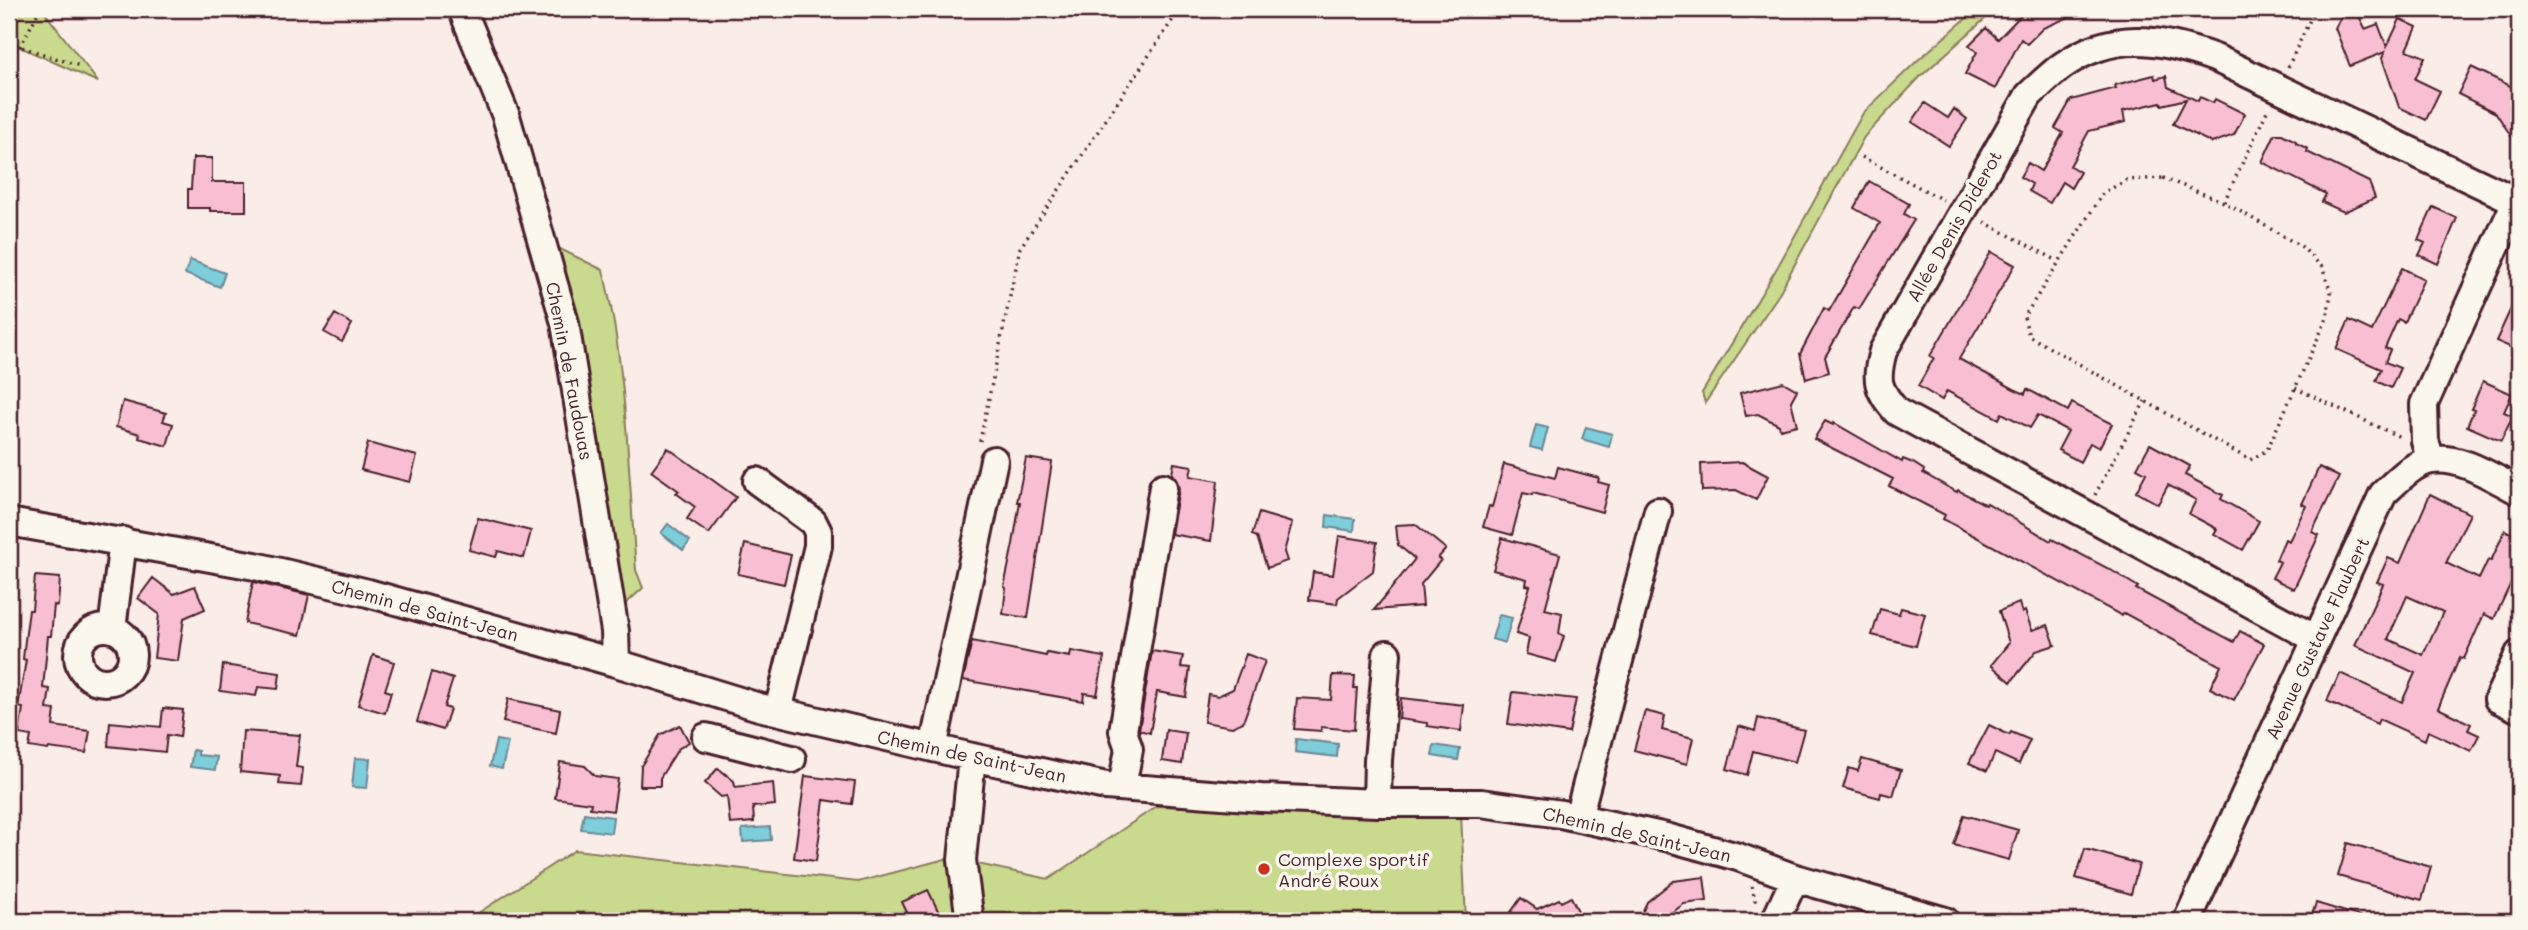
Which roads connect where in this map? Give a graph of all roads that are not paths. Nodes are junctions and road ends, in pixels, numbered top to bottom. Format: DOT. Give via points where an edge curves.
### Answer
graph roads {
  1 [pos="462,9"];
  2 [pos="2518,198"];
  3 [pos="2428,451"];
  4 [pos="986,454"];
  5 [pos="757,481"];
  6 [pos="1163,487"];
  7 [pos="2519,491"];
  8 [pos="1658,511"];
  9 [pos="9,522"];
  10 [pos="123,541"];
  11 [pos="112,628"];
  12 [pos="2316,639"];
  13 [pos="1387,654"];
  14 [pos="2519,654"];
  15 [pos="616,663"];
  16 [pos="769,709"];
  17 [pos="2519,709"];
  18 [pos="706,737"];
  19 [pos="749,748"];
  20 [pos="933,748"];
  21 [pos="972,757"];
  22 [pos="792,759"];
  23 [pos="1122,787"];
  24 [pos="1377,803"];
  25 [pos="1578,818"];
  26 [pos="1796,878"];
  27 [pos="1776,918"];
  28 [pos="970,921"];
  29 [pos="1945,921"];
  30 [pos="2187,921"];
  1 -- 15 [label="street, Chemin de Faudouas" via="506,116 565,323"];
  2 -- 3 [label="street, Allée Denis Diderot" via="2424,404"];
  2 -- 12 [label="street, Allée Denis Diderot" via="2178,45 2141,40 2098,47 2063,66 2029,95 1883,351 1876,374 1882,395 1897,412"];
  3 -- 7 [label="street"];
  3 -- 12 [label="street, Avenue Gustave Flaubert" via="2383,494"];
  4 -- 20 [label="street"];
  5 -- 16 [label="street" via="813,522 818,532 818,546"];
  6 -- 23 [label="street" via="1123,731 1129,749"];
  8 -- 25 [label="street"];
  9 -- 10 [label="street, Chemin de Saint-Jean"];
  10 -- 11 [label="street"];
  10 -- 15 [label="street, Chemin de Saint-Jean" via="368,593"];
  12 -- 30 [label="street, Avenue Gustave Flaubert"];
  13 -- 24 [label="street"];
  14 -- 17 [label="street" via="2498,698"];
  15 -- 16 [label="street, Chemin de Saint-Jean"];
  16 -- 19 [label="street"];
  16 -- 20 [label="street, Chemin de Saint-Jean"];
  18 -- 19 [label="street"];
  19 -- 22 [label="street"];
  20 -- 21 [label="street, Chemin de Saint-Jean"];
  21 -- 23 [label="street, Chemin de Saint-Jean"];
  21 -- 28 [label="street" via="962,860"];
  23 -- 24 [label="street, Chemin de Saint-Jean"];
  24 -- 25 [label="street, Chemin de Saint-Jean" via="1481,803"];
  25 -- 26 [label="street, Chemin de Saint-Jean" via="1667,837"];
  26 -- 27 [label="street"];
  26 -- 29 [label="street, Chemin de Saint-Jean"];
}
